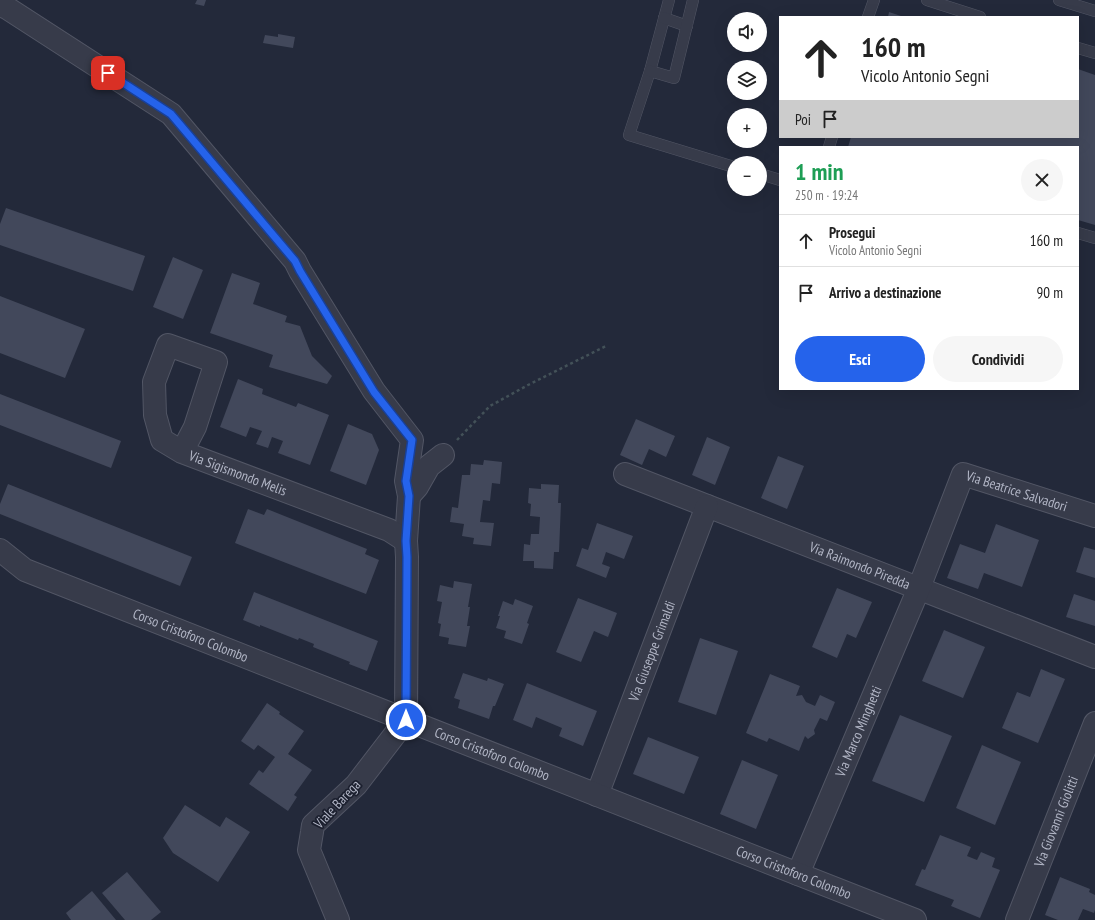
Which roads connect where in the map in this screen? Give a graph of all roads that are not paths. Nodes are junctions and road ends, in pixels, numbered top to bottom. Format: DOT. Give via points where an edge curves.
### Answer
graph roads {
  1 [pos="669,0"];
  2 [pos="693,0"];
  3 [pos="874,0"];
  4 [pos="927,0"];
  5 [pos="1059,0"];
  6 [pos="0,5"];
  7 [pos="1095,11"];
  8 [pos="868,16"];
  9 [pos="977,16"];
  10 [pos="664,18"];
  11 [pos="687,26"];
  12 [pos="1079,48"];
  13 [pos="1095,53"];
  14 [pos="650,71"];
  15 [pos="727,165"];
  16 [pos="767,176"];
  17 [pos="779,180"];
  18 [pos="1079,233"];
  19 [pos="1095,238"];
  20 [pos="182,452"];
  21 [pos="442,455"];
  22 [pos="625,474"];
  23 [pos="409,496"];
  24 [pos="707,506"];
  25 [pos="1095,516"];
  26 [pos="406,541"];
  27 [pos="0,550"];
  28 [pos="0,569"];
  29 [pos="25,570"];
  30 [pos="919,588"];
  31 [pos="1095,657"];
  32 [pos="406,720"];
  33 [pos="1095,724"];
  34 [pos="597,795"];
  35 [pos="798,874"];
  36 [pos="338,920"];
  37 [pos="914,920"];
  38 [pos="1017,920"];
  1 -- 10 [label="lane"];
  2 -- 11 [label="lane"];
  3 -- 8 [label="lane"];
  4 -- 9 [label="lane"];
  5 -- 7 [label="lane"];
  6 -- 23 [label="street" via="171,114 295,261 374,392 412,440 406,481"];
  10 -- 11 [label="lane"];
  10 -- 14 [label="lane"];
  11 -- 14 [label="lane" via="674,78"];
  12 -- 13 [label="lane"];
  14 -- 15 [label="lane" via="629,135"];
  16 -- 17 [label="lane"];
  18 -- 19 [label="lane"];
  20 -- 20 [label="street, Via Sigismondo Melis" via="195,427 216,362 168,345 154,382 156,415 162,440"];
  20 -- 26 [label="street, Via Sigismondo Melis" via="389,530"];
  21 -- 23 [label="street" via="429,466"];
  22 -- 24 [label="street, Via Raimondo Piredda"];
  23 -- 26 [label="street"];
  24 -- 30 [label="street, Via Raimondo Piredda"];
  24 -- 34 [label="street, Via Giuseppe Grimaldi"];
  25 -- 30 [label="street, Via Beatrice Salvadori" via="963,474"];
  26 -- 32 [label="street"];
  27 -- 29 [label="street, Corso Cristoforo Colombo"];
  28 -- 29 [label="street, Corso Cristoforo Colombo"];
  29 -- 32 [label="street, Corso Cristoforo Colombo"];
  30 -- 31 [label="street, Via Raimondo Piredda"];
  30 -- 35 [label="street, Via Marco Minghetti"];
  32 -- 34 [label="street, Corso Cristoforo Colombo"];
  32 -- 36 [label="street, Viale Barega" via="356,785 313,825 309,850"];
  33 -- 38 [label="street, Via Giovanni Giolitti"];
  34 -- 35 [label="street, Corso Cristoforo Colombo"];
  35 -- 37 [label="street, Corso Cristoforo Colombo"];
}
